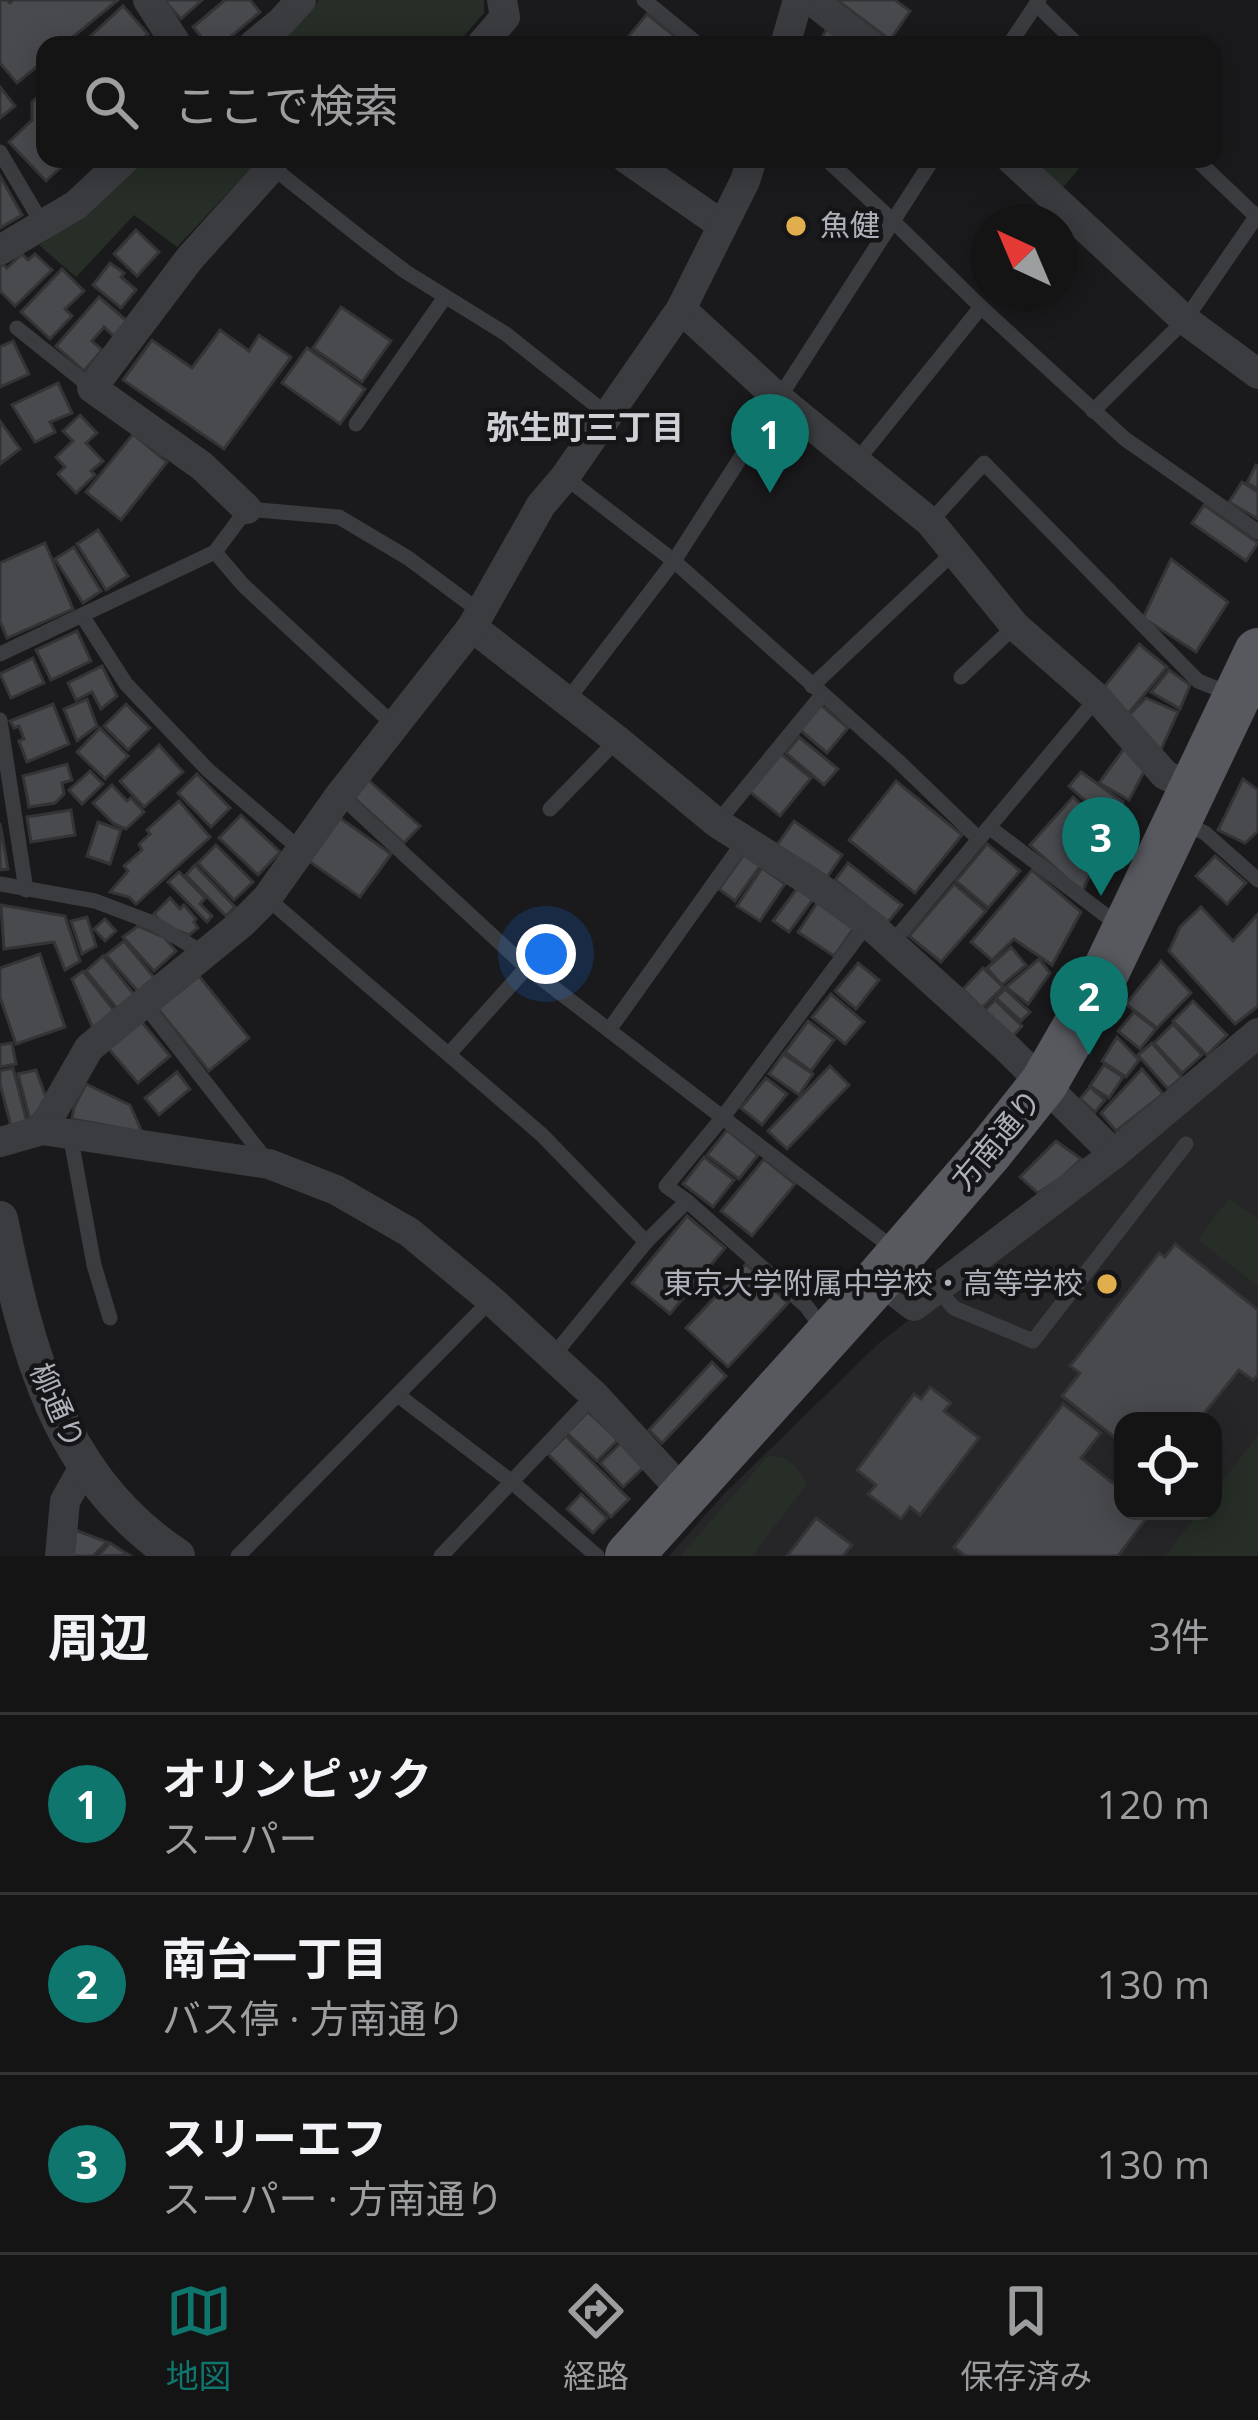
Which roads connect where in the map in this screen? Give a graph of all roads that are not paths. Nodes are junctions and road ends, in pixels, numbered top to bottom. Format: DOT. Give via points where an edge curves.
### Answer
graph roads {
  1 [pos="148,0"];
  2 [pos="301,0"];
  3 [pos="502,0"];
  4 [pos="644,0"];
  5 [pos="798,0"];
  6 [pos="811,0"];
  7 [pos="1038,2"];
  8 [pos="171,36"];
  9 [pos="263,36"];
  10 [pos="489,36"];
  11 [pos="688,36"];
  12 [pos="788,36"];
  13 [pos="858,36"];
  14 [pos="1015,36"];
  15 [pos="1070,36"];
  16 [pos="0,152"];
  17 [pos="115,168"];
  18 [pos="264,168"];
  19 [pos="274,168"];
  20 [pos="640,168"];
  21 [pos="749,168"];
  22 [pos="836,168"];
  23 [pos="926,168"];
  24 [pos="1021,168"];
  25 [pos="1205,168"];
  26 [pos="1257,217"];
  27 [pos="892,220"];
  28 [pos="44,225"];
  29 [pos="722,225"];
  30 [pos="0,250"];
  31 [pos="445,296"];
  32 [pos="970,297"];
  33 [pos="681,309"];
  34 [pos="978,312"];
  35 [pos="985,312"];
  36 [pos="1185,320"];
  37 [pos="17,328"];
  38 [pos="1258,374"];
  39 [pos="92,388"];
  40 [pos="778,398"];
  41 [pos="1093,411"];
  42 [pos="608,415"];
  43 [pos="356,424"];
  44 [pos="856,462"];
  45 [pos="565,477"];
  46 [pos="248,509"];
  47 [pos="930,522"];
  48 [pos="1258,532"];
  49 [pos="215,552"];
  50 [pos="953,553"];
  51 [pos="674,561"];
  52 [pos="83,617"];
  53 [pos="475,619"];
  54 [pos="1015,626"];
  55 [pos="1258,652"];
  56 [pos="0,654"];
  57 [pos="961,677"];
  58 [pos="817,691"];
  59 [pos="1097,698"];
  60 [pos="1247,701"];
  61 [pos="566,702"];
  62 [pos="0,721"];
  63 [pos="394,724"];
  64 [pos="617,740"];
  65 [pos="340,795"];
  66 [pos="1186,804"];
  67 [pos="550,809"];
  68 [pos="717,823"];
  69 [pos="984,833"];
  70 [pos="744,842"];
  71 [pos="301,850"];
  72 [pos="1258,880"];
  73 [pos="0,884"];
  74 [pos="26,890"];
  75 [pos="267,898"];
  76 [pos="1125,930"];
  77 [pos="880,933"];
  78 [pos="205,954"];
  79 [pos="527,967"];
  80 [pos="144,1004"];
  81 [pos="609,1030"];
  82 [pos="1258,1034"];
  83 [pos="449,1054"];
  84 [pos="1044,1083"];
  85 [pos="723,1117"];
  86 [pos="56,1132"];
  87 [pos="0,1142"];
  88 [pos="1186,1144"];
  89 [pos="1114,1154"];
  90 [pos="269,1164"];
  91 [pos="687,1201"];
  92 [pos="0,1219"];
  93 [pos="646,1241"];
  94 [pos="890,1266"];
  95 [pos="5,1271"];
  96 [pos="937,1289"];
  97 [pos="490,1300"];
  98 [pos="110,1318"];
  99 [pos="827,1335"];
  100 [pos="553,1356"];
  101 [pos="594,1395"];
  102 [pos="399,1396"];
  103 [pos="84,1467"];
  104 [pos="512,1482"];
  105 [pos="685,1494"];
  106 [pos="60,1556"];
  107 [pos="178,1556"];
  108 [pos="238,1556"];
  109 [pos="441,1556"];
  110 [pos="597,1556"];
  111 [pos="629,1556"];
  1 -- 8 [label="street"];
  2 -- 9 [label="street"];
  3 -- 10 [label="street" via="505,17"];
  4 -- 11 [label="lane"];
  5 -- 12 [label="street"];
  6 -- 13 [label="street"];
  7 -- 14 [label="lane"];
  7 -- 15 [label="lane"];
  16 -- 28 [label="lane"];
  17 -- 28 [label="street"];
  18 -- 39 [label="street"];
  19 -- 31 [label="lane"];
  20 -- 29 [label="street"];
  21 -- 29 [label="street"];
  22 -- 27 [label="lane"];
  23 -- 27 [label="lane"];
  24 -- 36 [label="street"];
  25 -- 26 [label="lane"];
  26 -- 36 [label="lane"];
  27 -- 32 [label="lane"];
  27 -- 40 [label="lane"];
  28 -- 30 [label="street"];
  29 -- 33 [label="street"];
  31 -- 42 [label="lane"];
  31 -- 43 [label="lane"];
  33 -- 40 [label="street"];
  33 -- 42 [label="street"];
  34 -- 44 [label="lane"];
  35 -- 41 [label="lane"];
  36 -- 38 [label="street"];
  36 -- 41 [label="lane"];
  37 -- 39 [label="lane"];
  39 -- 46 [label="street"];
  40 -- 44 [label="street"];
  40 -- 51 [label="lane"];
  41 -- 48 [label="lane"];
  42 -- 45 [label="street"];
  44 -- 47 [label="street"];
  45 -- 51 [label="lane"];
  45 -- 53 [label="street"];
  46 -- 49 [label="lane"];
  46 -- 53 [label="lane" via="339,517 408,558"];
  47 -- 50 [label="street"];
  47 -- 60 [label="lane" via="984,463 1198,681"];
  49 -- 52 [label="lane"];
  49 -- 63 [label="lane"];
  50 -- 54 [label="street"];
  50 -- 58 [label="lane"];
  51 -- 58 [label="lane"];
  51 -- 61 [label="lane"];
  52 -- 56 [label="lane"];
  52 -- 71 [label="lane" via="126,684"];
  53 -- 61 [label="street"];
  53 -- 63 [label="street"];
  54 -- 57 [label="lane"];
  54 -- 59 [label="street"];
  55 -- 60 [label="main road, 方南通り"];
  58 -- 68 [label="lane"];
  58 -- 69 [label="lane"];
  59 -- 66 [label="street"];
  59 -- 69 [label="lane"];
  60 -- 66 [label="main road, 方南通り"];
  61 -- 64 [label="street"];
  62 -- 74 [label="lane"];
  63 -- 65 [label="street"];
  64 -- 67 [label="lane"];
  64 -- 68 [label="street"];
  65 -- 71 [label="street"];
  65 -- 79 [label="lane"];
  66 -- 72 [label="lane" via="1205,833"];
  66 -- 76 [label="main road, 方南通り"];
  68 -- 70 [label="street"];
  69 -- 76 [label="lane"];
  69 -- 77 [label="lane"];
  70 -- 77 [label="street"];
  70 -- 81 [label="lane"];
  71 -- 75 [label="street"];
  73 -- 74 [label="lane"];
  74 -- 78 [label="lane" via="114,908"];
  75 -- 78 [label="street"];
  75 -- 83 [label="lane"];
  76 -- 84 [label="main road, 方南通り"];
  77 -- 84 [label="street"];
  77 -- 85 [label="lane"];
  78 -- 80 [label="street"];
  79 -- 81 [label="lane"];
  79 -- 83 [label="lane"];
  80 -- 86 [label="street" via="89,1048"];
  80 -- 90 [label="lane"];
  81 -- 85 [label="lane"];
  82 -- 89 [label="street"];
  83 -- 93 [label="lane"];
  84 -- 89 [label="street"];
  84 -- 94 [label="main road, 方南通り"];
  85 -- 91 [label="lane" via="666,1186"];
  85 -- 94 [label="lane"];
  86 -- 87 [label="street"];
  86 -- 90 [label="street"];
  86 -- 98 [label="lane"];
  88 -- 96 [label="lane" via="1033,1341 954,1308"];
  89 -- 96 [label="street"];
  90 -- 97 [label="street" via="409,1232"];
  91 -- 93 [label="lane"];
  91 -- 99 [label="lane" via="807,1307"];
  92 -- 95 [label="street, 柳通り"];
  93 -- 100 [label="lane"];
  94 -- 96 [label="street" via="914,1306"];
  94 -- 99 [label="main road, 方南通り"];
  95 -- 103 [label="street, 柳通り" via="38,1371"];
  97 -- 100 [label="street"];
  97 -- 102 [label="lane"];
  99 -- 105 [label="main road, 方南通り"];
  100 -- 101 [label="street"];
  101 -- 104 [label="lane"];
  101 -- 105 [label="street"];
  102 -- 104 [label="lane"];
  102 -- 108 [label="lane"];
  103 -- 106 [label="street" via="65,1501"];
  103 -- 107 [label="street, 柳通り"];
  104 -- 109 [label="lane"];
  104 -- 110 [label="lane"];
  105 -- 111 [label="main road, 方南通り"];
}
